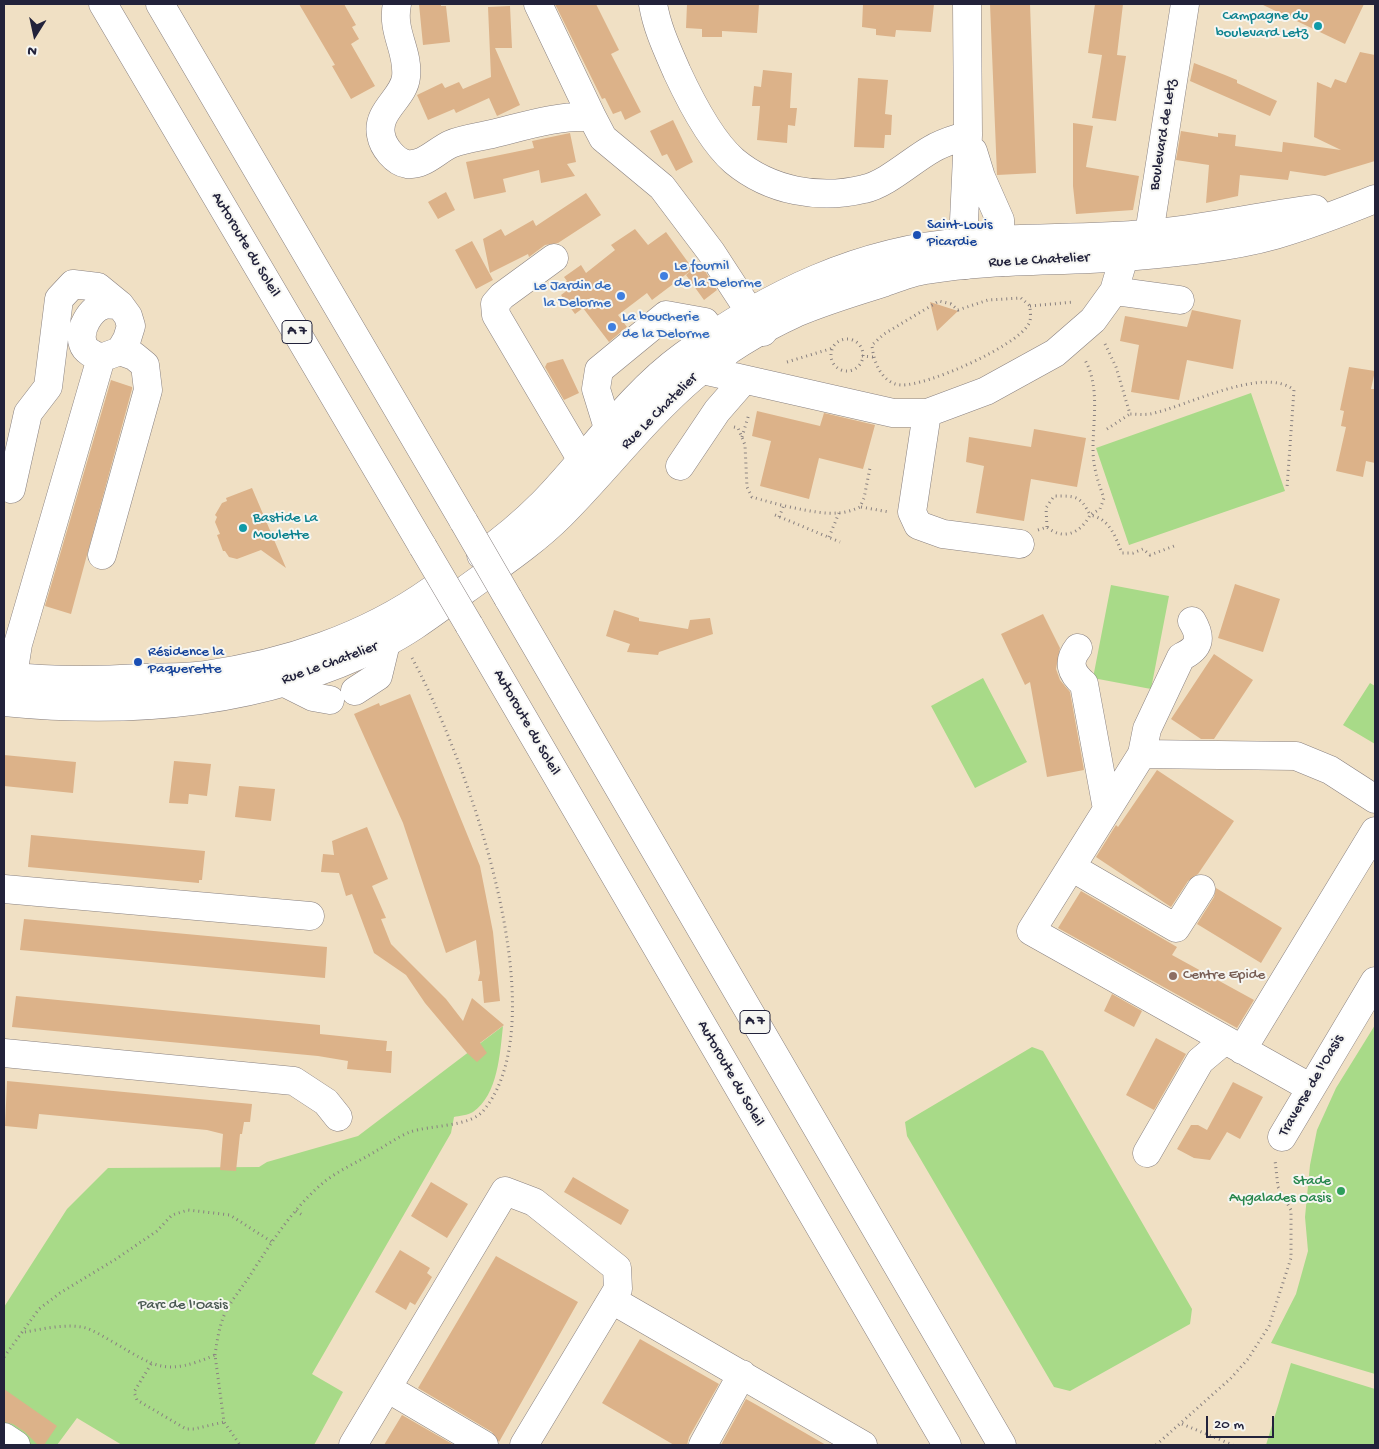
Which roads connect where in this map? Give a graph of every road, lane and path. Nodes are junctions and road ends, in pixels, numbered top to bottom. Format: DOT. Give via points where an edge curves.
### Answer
graph roads {
  1 [pos="103,4"];
  2 [pos="160,4"];
  3 [pos="397,4"];
  4 [pos="538,4"];
  5 [pos="653,4"];
  6 [pos="967,4"];
  7 [pos="1185,4"];
  8 [pos="592,117"];
  9 [pos="968,135"];
  10 [pos="1370,201"];
  11 [pos="1149,234"];
  12 [pos="1001,251"];
  13 [pos="964,254"];
  14 [pos="1124,257"];
  15 [pos="554,258"];
  16 [pos="1180,300"];
  17 [pos="1105,304"];
  18 [pos="120,305"];
  19 [pos="1030,306"];
  20 [pos="757,322"];
  21 [pos="1072,338"];
  22 [pos="720,344"];
  23 [pos="833,348"];
  24 [pos="110,355"];
  25 [pos="862,356"];
  26 [pos="873,357"];
  27 [pos="703,370"];
  28 [pos="751,381"];
  29 [pos="927,413"];
  30 [pos="1130,414"];
  31 [pos="713,417"];
  32 [pos="608,428"];
  33 [pos="1107,429"];
  34 [pos="581,459"];
  35 [pos="680,466"];
  36 [pos="870,468"];
  37 [pos="1287,488"];
  38 [pos="11,489"];
  39 [pos="784,505"];
  40 [pos="840,513"];
  41 [pos="1090,515"];
  42 [pos="1047,527"];
  43 [pos="829,537"];
  44 [pos="840,542"];
  45 [pos="1020,544"];
  46 [pos="1174,546"];
  47 [pos="102,556"];
  48 [pos="1192,621"];
  49 [pos="386,643"];
  50 [pos="1078,648"];
  51 [pos="278,672"];
  52 [pos="7,689"];
  53 [pos="355,691"];
  54 [pos="330,700"];
  55 [pos="1142,754"];
  56 [pos="1375,799"];
  57 [pos="1107,809"];
  58 [pos="1375,831"];
  59 [pos="1071,867"];
  60 [pos="1201,889"];
  61 [pos="4,890"];
  62 [pos="310,916"];
  63 [pos="1375,981"];
  64 [pos="1234,1045"];
  65 [pos="4,1053"];
  66 [pos="1311,1088"];
  67 [pos="338,1117"];
  68 [pos="1282,1136"];
  69 [pos="1147,1153"];
  70 [pos="296,1211"];
  71 [pos="304,1216"];
  72 [pos="272,1242"];
  73 [pos="612,1300"];
  74 [pos="24,1332"];
  75 [pos="215,1355"];
  76 [pos="4,1357"];
  77 [pos="151,1364"];
  78 [pos="742,1374"];
  79 [pos="387,1388"];
  80 [pos="224,1422"];
  81 [pos="1182,1424"];
  82 [pos="4,1437"];
  83 [pos="857,1444"];
  84 [pos="16,1445"];
  85 [pos="240,1445"];
  86 [pos="353,1445"];
  87 [pos="484,1445"];
  88 [pos="524,1445"];
  89 [pos="703,1445"];
  90 [pos="947,1445"];
  91 [pos="1002,1445"];
  92 [pos="1156,1445"];
  93 [pos="1233,1445"];
  1 -- 90 [label="main road, Autoroute du Soleil / A 7, bridge"];
  2 -- 91 [label="main road, A 7, bridge"];
  3 -- 8 [label="main road" via="395,15 398,39 407,61 406,80 382,120 381,135 393,157 399,161 418,164 452,144 568,116"];
  4 -- 8 [label="main road"];
  5 -- 9 [label="main road" via="657,27 690,102 716,140 734,161 777,185 827,195 866,189 934,148"];
  6 -- 9 [label="main road"];
  7 -- 11 [label="main road, Boulevard de Letz"];
  8 -- 20 [label="main road" via="603,138 662,187 711,252"];
  9 -- 12 [label="main road" via="981,177 1000,220"];
  9 -- 13 [label="main road"];
  10 -- 11 [label="main road, Rue Le Chatelier"];
  10 -- 14 [label="main road, Rue Le Chatelier" via="1274,235"];
  11 -- 12 [label="main road, Rue Le Chatelier"];
  11 -- 14 [label="main road"];
  12 -- 13 [label="main road, Rue Le Chatelier"];
  12 -- 14 [label="main road, Rue Le Chatelier"];
  13 -- 20 [label="main road, Rue Le Chatelier" via="868,258 799,285"];
  14 -- 17 [label="main road"];
  15 -- 34 [label="main road" via="502,296 495,304 496,314"];
  16 -- 17 [label="main road"];
  17 -- 19 [label="path"];
  17 -- 21 [label="main road"];
  17 -- 30 [label="path" via="1116,366"];
  18 -- 24 [label="main road" via="131,326 127,339"];
  18 -- 24 [label="main road" via="103,305 89,317 82,331 83,344 91,354"];
  18 -- 38 [label="main road" via="98,287 73,284 59,299 48,387 28,413"];
  19 -- 26 [label="path" via="1021,298 988,300 958,310 939,301 884,334 872,345"];
  19 -- 26 [label="path" via="1030,323 1023,332 992,353 928,379 901,385 891,381 878,368"];
  20 -- 22 [label="main road, Rue Le Chatelier"];
  21 -- 29 [label="main road" via="1055,353 986,391"];
  21 -- 41 [label="path" via="1091,371 1095,400 1095,473 1104,498 1100,509"];
  22 -- 27 [label="main road, Rue Le Chatelier"];
  22 -- 32 [label="main road, Rue Le Chatelier" via="681,358"];
  22 -- 32 [label="main road" via="705,322 666,315 599,370 596,389"];
  23 -- 25 [label="path" via="840,341 850,340 858,344"];
  23 -- 25 [label="path" via="831,358 836,367 846,371 856,367"];
  23 -- 28 [label="path" via="776,365"];
  24 -- 47 [label="main road" via="134,356 145,365 148,390"];
  24 -- 52 [label="main road" via="18,644"];
  25 -- 26 [label="path"];
  27 -- 28 [label="main road"];
  27 -- 49 [label="main road, Rue Le Chatelier" via="663,406 559,518 506,560"];
  28 -- 29 [label="main road" via="893,413"];
  28 -- 31 [label="main road"];
  29 -- 45 [label="main road" via="912,512 918,525 943,534"];
  30 -- 33 [label="path"];
  30 -- 37 [label="path" via="1149,414 1254,383 1286,383 1294,390"];
  31 -- 35 [label="main road"];
  31 -- 39 [label="path" via="738,428 745,445 747,487 752,497"];
  32 -- 34 [label="main road, Rue Le Chatelier"];
  34 -- 51 [label="main road, Rue Le Chatelier" via="542,503 499,542 419,599 378,624 326,646"];
  36 -- 40 [label="path" via="860,507"];
  39 -- 40 [label="path"];
  39 -- 43 [label="path" via="777,516"];
  40 -- 43 [label="path"];
  41 -- 42 [label="path" via="1079,530 1068,535 1054,533"];
  41 -- 42 [label="path" via="1083,502 1074,496 1054,496 1046,508"];
  41 -- 46 [label="path" via="1100,517 1111,528 1122,553 1144,549 1150,555"];
  42 -- 45 [label="path" via="1034,532"];
  43 -- 44 [label="path"];
  48 -- 55 [label="main road" via="1198,632 1198,643 1181,657 1147,730"];
  49 -- 51 [label="main road, Rue Le Chatelier" via="335,666"];
  49 -- 53 [label="main road" via="378,676"];
  49 -- 70 [label="path" via="403,642 416,666 440,716 487,845 502,908 512,976 510,1049 500,1082 483,1112 461,1123 409,1132 326,1181"];
  50 -- 57 [label="main road" via="1071,666 1073,675 1084,684"];
  51 -- 52 [label="main road, Rue Le Chatelier" via="215,699 163,706 74,708"];
  51 -- 54 [label="main road" via="313,697"];
  55 -- 56 [label="main road" via="1296,756 1330,770"];
  55 -- 57 [label="main road"];
  57 -- 59 [label="main road"];
  58 -- 64 [label="main road"];
  59 -- 60 [label="main road" via="1176,928"];
  59 -- 64 [label="main road" via="1031,931"];
  61 -- 62 [label="main road"];
  63 -- 66 [label="main road, Traverse de l'Oasis"];
  64 -- 66 [label="main road"];
  64 -- 69 [label="main road" via="1200,1061"];
  65 -- 67 [label="main road" via="294,1081 326,1102"];
  66 -- 68 [label="main road, Traverse de l'Oasis"];
  68 -- 81 [label="path, Traverse de l'Oasis" via="1275,1159 1278,1187 1291,1210 1291,1258 1283,1287 1269,1326 1248,1359"];
  70 -- 71 [label="path"];
  70 -- 72 [label="path"];
  72 -- 74 [label="path" via="230,1215 205,1210 180,1212 172,1215 157,1231 39,1309"];
  72 -- 75 [label="path" via="225,1313"];
  73 -- 78 [label="main road"];
  73 -- 79 [label="main road" via="618,1289 617,1268 534,1202 505,1191"];
  73 -- 88 [label="main road"];
  74 -- 76 [label="path"];
  74 -- 77 [label="path" via="86,1328"];
  75 -- 77 [label="path" via="181,1368"];
  75 -- 80 [label="path"];
  77 -- 80 [label="path" via="134,1392 137,1400 186,1428"];
  78 -- 83 [label="main road"];
  78 -- 89 [label="main road"];
  79 -- 86 [label="main road"];
  79 -- 87 [label="main road"];
  80 -- 85 [label="path"];
  81 -- 92 [label="path, Traverse de l'Oasis"];
  81 -- 93 [label="path"];
  82 -- 84 [label="main road"];
}
